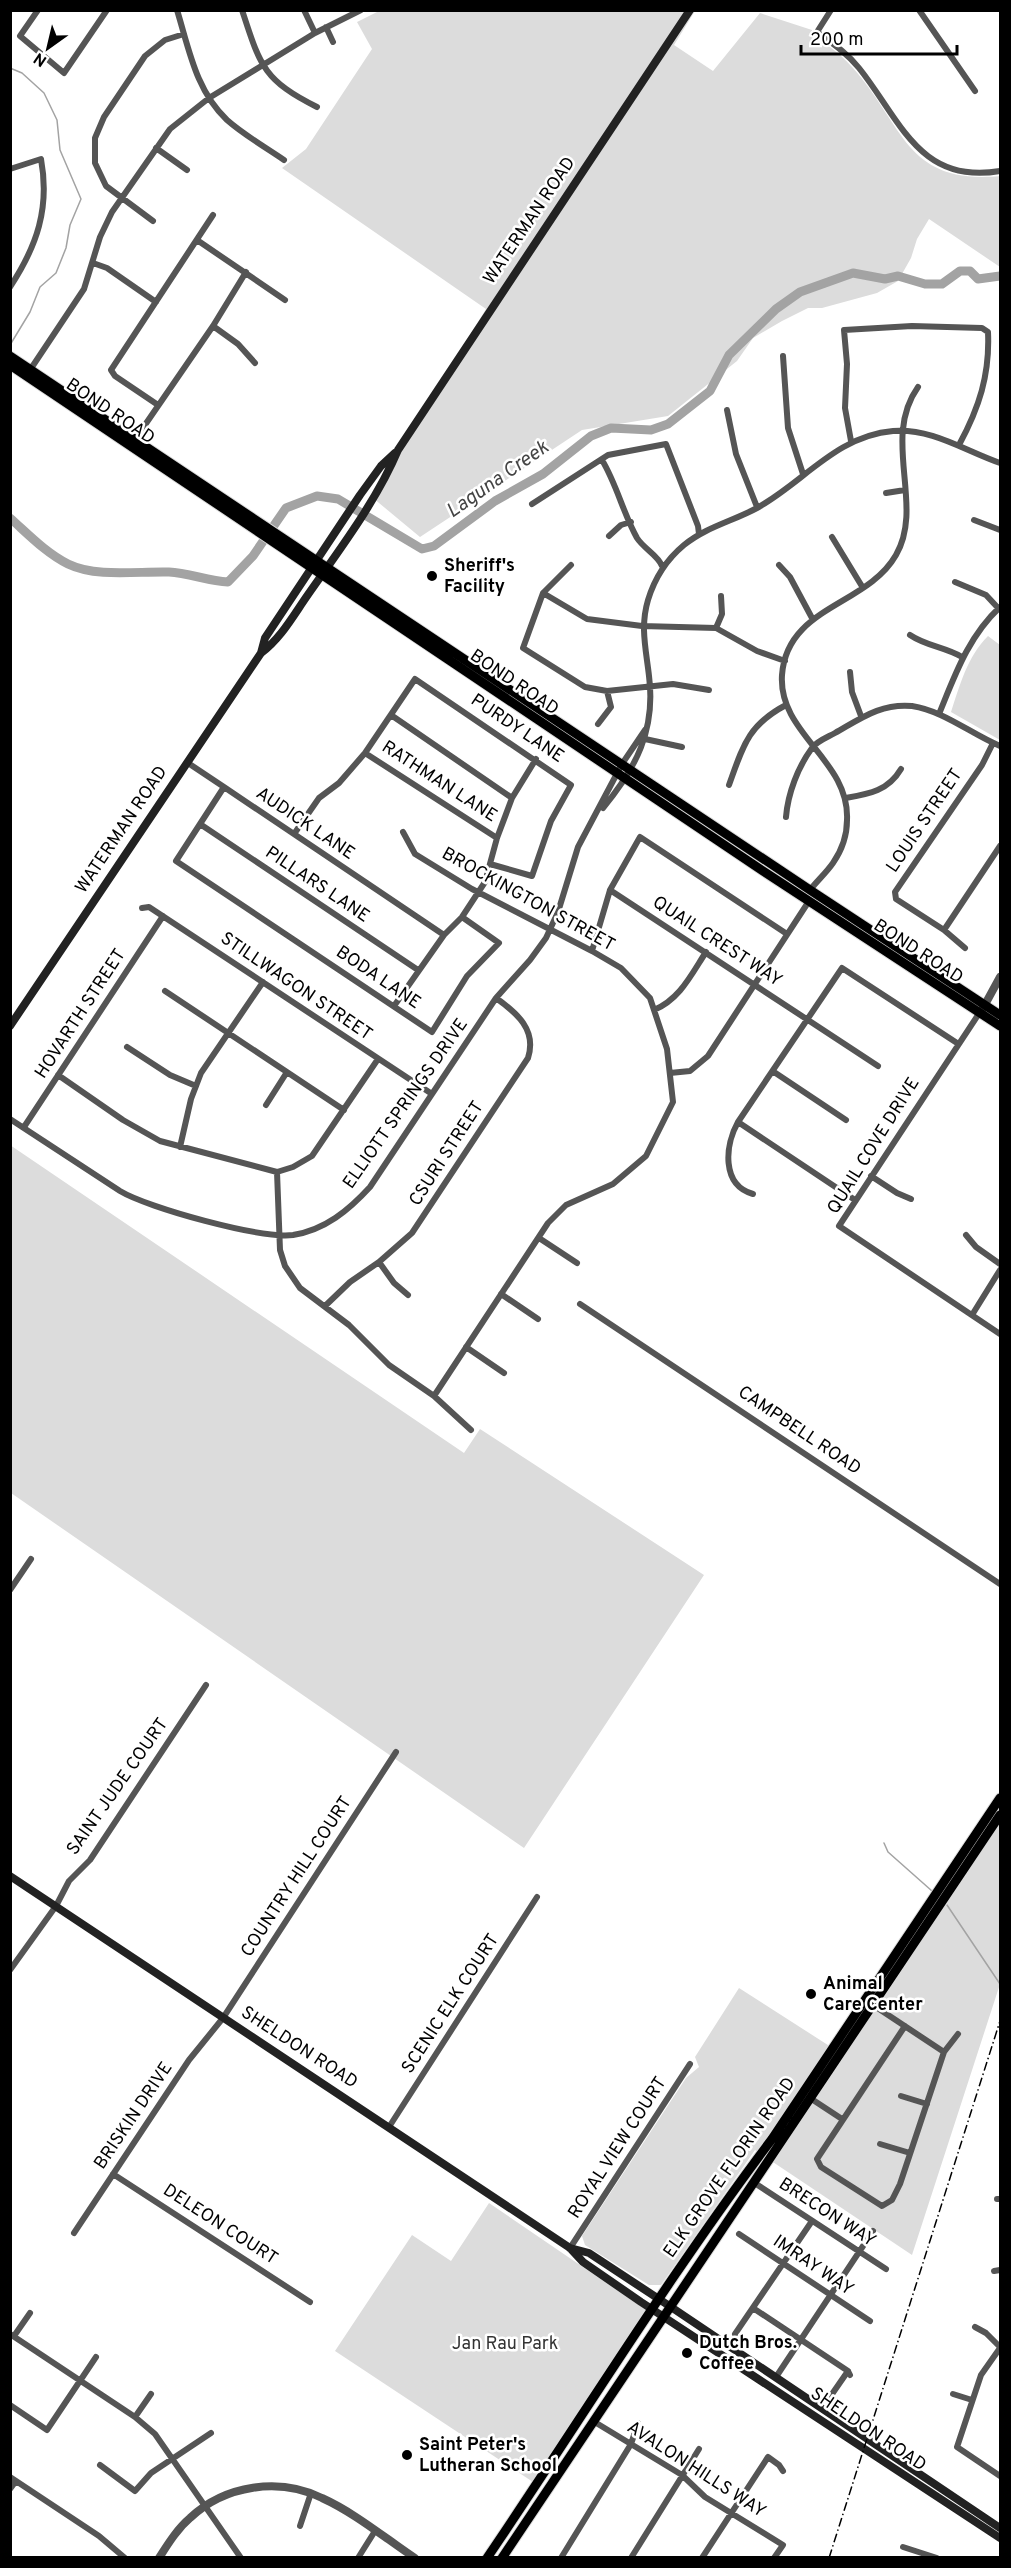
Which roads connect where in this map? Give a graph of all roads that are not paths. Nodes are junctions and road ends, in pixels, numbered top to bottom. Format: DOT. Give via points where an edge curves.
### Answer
graph roads {
  1 [pos="38,10"];
  2 [pos="107,10"];
  3 [pos="177,10"];
  4 [pos="242,10"];
  5 [pos="304,10"];
  6 [pos="361,10"];
  7 [pos="690,10"];
  8 [pos="831,10"];
  9 [pos="920,11"];
  10 [pos="326,27"];
  11 [pos="315,33"];
  12 [pos="184,34"];
  13 [pos="333,42"];
  14 [pos="262,66"];
  15 [pos="975,91"];
  16 [pos="209,98"];
  17 [pos="317,107"];
  18 [pos="156,148"];
  19 [pos="284,160"];
  20 [pos="10,169"];
  21 [pos="187,170"];
  22 [pos="1000,171"];
  23 [pos="121,199"];
  24 [pos="213,215"];
  25 [pos="153,221"];
  26 [pos="197,240"];
  27 [pos="93,263"];
  28 [pos="246,272"];
  29 [pos="10,286"];
  30 [pos="285,300"];
  31 [pos="156,302"];
  32 [pos="213,326"];
  33 [pos="783,356"];
  34 [pos="13,362"];
  35 [pos="255,363"];
  36 [pos="29,373"];
  37 [pos="918,387"];
  38 [pos="158,405"];
  39 [pos="727,410"];
  40 [pos="80,411"];
  41 [pos="903,431"];
  42 [pos="136,438"];
  43 [pos="852,441"];
  44 [pos="959,445"];
  45 [pos="398,450"];
  46 [pos="602,460"];
  47 [pos="1000,463"];
  48 [pos="803,474"];
  49 [pos="905,490"];
  50 [pos="886,493"];
  51 [pos="532,504"];
  52 [pos="757,507"];
  53 [pos="974,520"];
  54 [pos="630,522"];
  55 [pos="260,527"];
  56 [pos="1000,530"];
  57 [pos="699,534"];
  58 [pos="609,536"];
  59 [pos="832,537"];
  60 [pos="315,565"];
  61 [pos="779,565"];
  62 [pos="571,566"];
  63 [pos="662,566"];
  64 [pos="324,571"];
  65 [pos="955,582"];
  66 [pos="863,588"];
  67 [pos="543,593"];
  68 [pos="721,596"];
  69 [pos="1000,608"];
  70 [pos="812,618"];
  71 [pos="642,627"];
  72 [pos="716,628"];
  73 [pos="910,635"];
  74 [pos="261,653"];
  75 [pos="962,657"];
  76 [pos="785,661"];
  77 [pos="850,672"];
  78 [pos="650,687"];
  79 [pos="709,690"];
  80 [pos="607,691"];
  81 [pos="786,705"];
  82 [pos="939,714"];
  83 [pos="391,715"];
  84 [pos="861,716"];
  85 [pos="598,724"];
  86 [pos="645,730"];
  87 [pos="645,739"];
  88 [pos="993,743"];
  89 [pos="814,746"];
  90 [pos="1000,746"];
  91 [pos="682,747"];
  92 [pos="365,753"];
  93 [pos="536,759"];
  94 [pos="188,763"];
  95 [pos="620,768"];
  96 [pos="901,769"];
  97 [pos="629,775"];
  98 [pos="729,785"];
  99 [pos="224,787"];
  100 [pos="512,798"];
  101 [pos="846,798"];
  102 [pos="596,817"];
  103 [pos="786,817"];
  104 [pos="200,824"];
  105 [pos="403,832"];
  106 [pos="294,834"];
  107 [pos="497,837"];
  108 [pos="1000,846"];
  109 [pos="490,864"];
  110 [pos="763,871"];
  111 [pos="810,890"];
  112 [pos="610,891"];
  113 [pos="478,892"];
  114 [pos="809,901"];
  115 [pos="142,908"];
  116 [pos="163,916"];
  117 [pos="462,917"];
  118 [pos="552,928"];
  119 [pos="944,930"];
  120 [pos="787,934"];
  121 [pos="444,935"];
  122 [pos="965,948"];
  123 [pos="592,951"];
  124 [pos="705,952"];
  125 [pos="418,970"];
  126 [pos="1000,978"];
  127 [pos="263,982"];
  128 [pos="754,983"];
  129 [pos="165,991"];
  130 [pos="496,998"];
  131 [pos="394,1006"];
  132 [pos="983,1008"];
  133 [pos="654,1010"];
  134 [pos="1000,1015"];
  135 [pos="808,1018"];
  136 [pos="10,1026"];
  137 [pos="1000,1026"];
  138 [pos="229,1033"];
  139 [pos="957,1043"];
  140 [pos="127,1047"];
  141 [pos="378,1059"];
  142 [pos="878,1066"];
  143 [pos="287,1072"];
  144 [pos="774,1072"];
  145 [pos="670,1073"];
  146 [pos="58,1075"];
  147 [pos="196,1086"];
  148 [pos="432,1094"];
  149 [pos="266,1105"];
  150 [pos="344,1110"];
  151 [pos="10,1119"];
  152 [pos="846,1120"];
  153 [pos="738,1122"];
  154 [pos="24,1127"];
  155 [pos="180,1147"];
  156 [pos="277,1172"];
  157 [pos="871,1176"];
  158 [pos="753,1194"];
  159 [pos="911,1199"];
  160 [pos="855,1200"];
  161 [pos="279,1234"];
  162 [pos="966,1235"];
  163 [pos="538,1238"];
  164 [pos="379,1262"];
  165 [pos="577,1263"];
  166 [pos="1000,1264"];
  167 [pos="1000,1269"];
  168 [pos="408,1294"];
  169 [pos="501,1294"];
  170 [pos="580,1304"];
  171 [pos="325,1306"];
  172 [pos="972,1315"];
  173 [pos="538,1319"];
  174 [pos="1000,1334"];
  175 [pos="466,1347"];
  176 [pos="504,1373"];
  177 [pos="434,1396"];
  178 [pos="471,1430"];
  179 [pos="31,1559"];
  180 [pos="1000,1584"];
  181 [pos="10,1590"];
  182 [pos="206,1685"];
  183 [pos="396,1752"];
  184 [pos="1000,1798"];
  185 [pos="1000,1815"];
  186 [pos="10,1876"];
  187 [pos="537,1897"];
  188 [pos="56,1906"];
  189 [pos="10,1970"];
  190 [pos="868,2003"];
  191 [pos="224,2018"];
  192 [pos="905,2026"];
  193 [pos="958,2034"];
  194 [pos="944,2052"];
  195 [pos="690,2064"];
  196 [pos="901,2096"];
  197 [pos="810,2098"];
  198 [pos="927,2104"];
  199 [pos="842,2119"];
  200 [pos="389,2127"];
  201 [pos="880,2144"];
  202 [pos="910,2153"];
  203 [pos="752,2165"];
  204 [pos="114,2174"];
  205 [pos="752,2182"];
  206 [pos="812,2222"];
  207 [pos="873,2231"];
  208 [pos="74,2233"];
  209 [pos="739,2234"];
  210 [pos="570,2248"];
  211 [pos="859,2252"];
  212 [pos="783,2264"];
  213 [pos="886,2269"];
  214 [pos="830,2295"];
  215 [pos="660,2300"];
  216 [pos="310,2302"];
  217 [pos="671,2307"];
  218 [pos="753,2308"];
  219 [pos="653,2309"];
  220 [pos="30,2313"];
  221 [pos="664,2316"];
  222 [pos="870,2321"];
  223 [pos="975,2327"];
  224 [pos="735,2334"];
  225 [pos="12,2335"];
  226 [pos="801,2339"];
  227 [pos="1000,2347"];
  228 [pos="96,2357"];
  229 [pos="748,2370"];
  230 [pos="776,2377"];
  231 [pos="80,2380"];
  232 [pos="792,2388"];
  233 [pos="151,2394"];
  234 [pos="953,2394"];
  235 [pos="830,2397"];
  236 [pos="972,2400"];
  237 [pos="10,2406"];
  238 [pos="135,2417"];
  239 [pos="592,2421"];
  240 [pos="638,2424"];
  241 [pos="211,2433"];
  242 [pos="631,2444"];
  243 [pos="699,2449"];
  244 [pos="173,2458"];
  245 [pos="100,2465"];
  246 [pos="783,2471"];
  247 [pos="681,2475"];
  248 [pos="1000,2476"];
  249 [pos="13,2479"];
  250 [pos="10,2489"];
  251 [pos="311,2493"];
  252 [pos="205,2506"];
  253 [pos="730,2512"];
  254 [pos="300,2526"];
  255 [pos="1000,2528"];
  256 [pos="375,2531"];
  257 [pos="1000,2538"];
  258 [pos="903,2547"];
  259 [pos="926,2555"];
  260 [pos="125,2558"];
  261 [pos="159,2558"];
  262 [pos="241,2558"];
  263 [pos="358,2558"];
  264 [pos="414,2558"];
  265 [pos="487,2558"];
  266 [pos="502,2558"];
  267 [pos="561,2558"];
  268 [pos="631,2558"];
  269 [pos="702,2558"];
  270 [pos="774,2558"];
  271 [pos="937,2558"];
  1 -- 2 [label="street" via="20,36 64,73"];
  3 -- 12 [label="street"];
  4 -- 14 [label="street"];
  5 -- 11 [label="street"];
  6 -- 10 [label="street"];
  7 -- 45 [label="main road, WATERMAN ROAD"];
  8 -- 22 [label="street" via="817,32 858,67 905,136 942,165 961,171"];
  9 -- 15 [label="street"];
  10 -- 11 [label="street"];
  10 -- 13 [label="street"];
  11 -- 14 [label="street"];
  12 -- 16 [label="street"];
  12 -- 23 [label="street" via="165,40 145,56 98,129 94,146 98,170 106,186"];
  14 -- 16 [label="street"];
  14 -- 17 [label="street" via="274,79"];
  16 -- 18 [label="street" via="179,119"];
  16 -- 19 [label="street" via="236,127"];
  18 -- 21 [label="street"];
  18 -- 23 [label="street"];
  20 -- 29 [label="street" via="41,159 45,188 36,242"];
  23 -- 25 [label="street"];
  23 -- 27 [label="street" via="106,224"];
  24 -- 26 [label="street"];
  26 -- 28 [label="street"];
  26 -- 31 [label="street"];
  27 -- 31 [label="street" via="107,268"];
  27 -- 36 [label="street" via="79,298"];
  28 -- 30 [label="street"];
  28 -- 32 [label="street"];
  31 -- 38 [label="street" via="111,370"];
  32 -- 35 [label="street" via="238,344"];
  32 -- 38 [label="street"];
  33 -- 48 [label="street" via="788,428"];
  34 -- 36 [label="main road, BOND ROAD"];
  36 -- 40 [label="main road, BOND ROAD"];
  36 -- 42 [label="main road, BOND ROAD"];
  37 -- 41 [label="street" via="909,404"];
  38 -- 42 [label="street"];
  39 -- 52 [label="street" via="736,454"];
  40 -- 42 [label="main road" via="93,415 128,439"];
  40 -- 55 [label="main road, BOND ROAD"];
  41 -- 43 [label="street"];
  41 -- 44 [label="street"];
  41 -- 49 [label="street"];
  42 -- 55 [label="main road, BOND ROAD"];
  43 -- 44 [label="street" via="845,408 844,330 912,326 981,328 988,332 984,386"];
  43 -- 48 [label="street"];
  44 -- 47 [label="street"];
  45 -- 60 [label="main road, WATERMAN ROAD" via="360,495"];
  45 -- 64 [label="main road, WATERMAN ROAD"];
  46 -- 51 [label="street"];
  46 -- 54 [label="street"];
  46 -- 57 [label="street" via="613,453 666,444"];
  48 -- 52 [label="street"];
  49 -- 50 [label="street"];
  49 -- 66 [label="street" via="908,514 902,543 890,564"];
  52 -- 57 [label="street"];
  53 -- 56 [label="street"];
  54 -- 58 [label="street"];
  54 -- 63 [label="street" via="641,543"];
  55 -- 60 [label="main road, BOND ROAD"];
  57 -- 63 [label="street"];
  59 -- 66 [label="street"];
  60 -- 64 [label="main road, BOND ROAD"];
  60 -- 74 [label="main road, WATERMAN ROAD" via="265,638"];
  61 -- 70 [label="street"];
  62 -- 67 [label="street"];
  63 -- 71 [label="street"];
  64 -- 74 [label="main road, WATERMAN ROAD" via="273,644"];
  64 -- 95 [label="main road, BOND ROAD"];
  65 -- 69 [label="street" via="986,595"];
  66 -- 70 [label="street"];
  67 -- 71 [label="street" via="587,619"];
  67 -- 80 [label="street" via="523,648 574,682"];
  68 -- 72 [label="street" via="722,614"];
  69 -- 75 [label="street"];
  70 -- 76 [label="street" via="796,635"];
  71 -- 72 [label="street"];
  71 -- 78 [label="street"];
  72 -- 76 [label="street" via="757,651"];
  73 -- 75 [label="street"];
  74 -- 94 [label="main road, WATERMAN ROAD"];
  75 -- 82 [label="street"];
  76 -- 81 [label="street" via="782,679"];
  77 -- 84 [label="street"];
  78 -- 79 [label="street" via="673,684"];
  78 -- 80 [label="street"];
  78 -- 86 [label="street"];
  80 -- 85 [label="street" via="611,707"];
  81 -- 89 [label="street"];
  81 -- 98 [label="street" via="763,718 752,730"];
  82 -- 84 [label="street" via="912,706 889,707"];
  82 -- 88 [label="street"];
  83 -- 92 [label="street"];
  83 -- 93 [label="street, PURDY LANE" via="415,679"];
  83 -- 100 [label="street"];
  84 -- 89 [label="street"];
  86 -- 87 [label="street"];
  86 -- 95 [label="street"];
  87 -- 91 [label="street"];
  87 -- 97 [label="street"];
  88 -- 90 [label="street"];
  88 -- 119 [label="street, LOUIS STREET" via="895,892 896,899"];
  89 -- 101 [label="street" via="837,776"];
  89 -- 103 [label="street" via="798,773"];
  92 -- 106 [label="street" via="339,783 319,798"];
  92 -- 107 [label="street, RATHMAN LANE"];
  93 -- 100 [label="street"];
  93 -- 109 [label="street, PURDY LANE" via="572,785 551,821 532,876"];
  94 -- 99 [label="street, AUDICK LANE"];
  94 -- 136 [label="main road, WATERMAN ROAD"];
  95 -- 97 [label="main road, BOND ROAD"];
  95 -- 102 [label="street"];
  96 -- 101 [label="street" via="885,788"];
  97 -- 102 [label="street"];
  97 -- 110 [label="main road, BOND ROAD"];
  97 -- 111 [label="main road, BOND ROAD"];
  99 -- 104 [label="street"];
  99 -- 106 [label="street, AUDICK LANE"];
  100 -- 107 [label="street"];
  101 -- 111 [label="street" via="847,825 841,848"];
  102 -- 118 [label="street, ELLIOTT SPRINGS DRIVE" via="578,847"];
  104 -- 125 [label="street, PILLARS LANE"];
  104 -- 131 [label="street, BODA LANE" via="176,861"];
  105 -- 113 [label="street, BROCKINGTON STREET" via="415,854"];
  106 -- 121 [label="street, AUDICK LANE"];
  107 -- 109 [label="street"];
  108 -- 119 [label="street"];
  109 -- 113 [label="street"];
  110 -- 111 [label="main road" via="773,871"];
  110 -- 114 [label="main road, BOND ROAD"];
  111 -- 132 [label="main road, BOND ROAD"];
  112 -- 120 [label="street" via="640,837"];
  112 -- 123 [label="street"];
  112 -- 124 [label="street, QUAIL CREST WAY"];
  113 -- 117 [label="street"];
  113 -- 118 [label="street, BROCKINGTON STREET"];
  114 -- 120 [label="street"];
  114 -- 132 [label="main road, BOND ROAD"];
  115 -- 116 [label="street, STILLWAGON STREET" via="149,907"];
  116 -- 127 [label="street, STILLWAGON STREET"];
  116 -- 146 [label="street, HOVARTH STREET"];
  117 -- 121 [label="street"];
  117 -- 131 [label="street, BODA LANE" via="499,943 467,976 432,1032"];
  118 -- 123 [label="street, BROCKINGTON STREET"];
  118 -- 130 [label="street, ELLIOTT SPRINGS DRIVE"];
  119 -- 122 [label="street, LOUIS STREET"];
  120 -- 128 [label="street"];
  121 -- 125 [label="street"];
  123 -- 133 [label="street, BROCKINGTON STREET" via="621,968 650,998"];
  124 -- 128 [label="street, QUAIL CREST WAY"];
  124 -- 133 [label="street" via="681,992 667,1005"];
  125 -- 131 [label="street"];
  126 -- 132 [label="street"];
  127 -- 138 [label="street"];
  127 -- 141 [label="street, STILLWAGON STREET"];
  128 -- 135 [label="street, QUAIL CREST WAY"];
  128 -- 145 [label="street" via="708,1056 690,1071"];
  129 -- 138 [label="street"];
  130 -- 148 [label="street, ELLIOTT SPRINGS DRIVE"];
  130 -- 164 [label="street, CSURI STREET" via="526,1026 531,1036 528,1058 412,1233"];
  132 -- 134 [label="main road, BOND ROAD"];
  132 -- 137 [label="main road, BOND ROAD"];
  132 -- 139 [label="street, QUAIL COVE DRIVE"];
  133 -- 145 [label="street, BROCKINGTON STREET"];
  135 -- 139 [label="street" via="842,968"];
  135 -- 142 [label="street, QUAIL CREST WAY"];
  135 -- 144 [label="street"];
  138 -- 143 [label="street"];
  138 -- 147 [label="street"];
  139 -- 157 [label="street, QUAIL COVE DRIVE"];
  140 -- 147 [label="street" via="170,1075"];
  141 -- 148 [label="street, STILLWAGON STREET"];
  141 -- 150 [label="street"];
  143 -- 149 [label="street"];
  143 -- 150 [label="street"];
  144 -- 152 [label="street"];
  144 -- 153 [label="street"];
  145 -- 163 [label="street, BROCKINGTON STREET" via="673,1102 646,1156 613,1184 566,1205"];
  146 -- 154 [label="street, HOVARTH STREET"];
  146 -- 155 [label="street" via="143,1132"];
  147 -- 155 [label="street"];
  148 -- 161 [label="street, ELLIOTT SPRINGS DRIVE" via="370,1187 348,1210 309,1230"];
  150 -- 156 [label="street" via="312,1156"];
  151 -- 154 [label="street, ELLIOTT SPRINGS DRIVE"];
  153 -- 158 [label="street" via="729,1140 728,1160 735,1182"];
  153 -- 160 [label="street"];
  154 -- 161 [label="street, ELLIOTT SPRINGS DRIVE" via="137,1202 243,1229"];
  155 -- 156 [label="street"];
  156 -- 161 [label="street"];
  157 -- 159 [label="street"];
  157 -- 160 [label="street, QUAIL COVE DRIVE"];
  160 -- 172 [label="street, QUAIL COVE DRIVE" via="839,1226"];
  161 -- 171 [label="street" via="285,1266 300,1288"];
  162 -- 166 [label="street"];
  163 -- 165 [label="street"];
  163 -- 169 [label="street, BROCKINGTON STREET"];
  164 -- 168 [label="street"];
  164 -- 171 [label="street, CSURI STREET"];
  167 -- 172 [label="street"];
  169 -- 173 [label="street"];
  169 -- 175 [label="street, BROCKINGTON STREET"];
  170 -- 180 [label="street, CAMPBELL ROAD"];
  171 -- 177 [label="street" via="389,1365"];
  172 -- 174 [label="street, QUAIL COVE DRIVE"];
  175 -- 176 [label="street"];
  175 -- 177 [label="street, BROCKINGTON STREET"];
  177 -- 178 [label="street"];
  179 -- 181 [label="street"];
  182 -- 188 [label="street, SAINT JUDE COURT" via="90,1860 69,1881"];
  183 -- 191 [label="street, COUNTRY HILL COURT"];
  184 -- 190 [label="main road, ELK GROVE FLORIN ROAD"];
  185 -- 190 [label="main road, ELK GROVE FLORIN ROAD"];
  186 -- 188 [label="main road, SHELDON ROAD"];
  187 -- 200 [label="street, SCENIC ELK COURT"];
  188 -- 189 [label="street, SAINT JUDE COURT"];
  188 -- 191 [label="main road, SHELDON ROAD"];
  190 -- 192 [label="street"];
  190 -- 197 [label="main road, ELK GROVE FLORIN ROAD" via="860,2024"];
  190 -- 203 [label="main road, ELK GROVE FLORIN ROAD"];
  191 -- 200 [label="main road, SHELDON ROAD"];
  191 -- 204 [label="street, BRISKIN DRIVE" via="189,2060"];
  192 -- 194 [label="street"];
  192 -- 199 [label="street"];
  193 -- 194 [label="street"];
  194 -- 198 [label="street"];
  195 -- 210 [label="street, ROYAL VIEW COURT"];
  196 -- 198 [label="street"];
  197 -- 199 [label="street"];
  197 -- 205 [label="main road, ELK GROVE FLORIN ROAD"];
  198 -- 202 [label="street"];
  199 -- 202 [label="street" via="818,2163 876,2204 882,2206 892,2200"];
  200 -- 210 [label="main road, SHELDON ROAD"];
  201 -- 202 [label="street"];
  203 -- 205 [label="main road"];
  203 -- 215 [label="main road, ELK GROVE FLORIN ROAD"];
  204 -- 208 [label="street, BRISKIN DRIVE"];
  204 -- 216 [label="street, DELEON COURT"];
  205 -- 206 [label="street, BRECON WAY"];
  205 -- 217 [label="main road, ELK GROVE FLORIN ROAD"];
  206 -- 211 [label="street, BRECON WAY"];
  206 -- 212 [label="street"];
  207 -- 211 [label="street"];
  209 -- 212 [label="street, IMRAY WAY"];
  210 -- 215 [label="main road, SHELDON ROAD" via="589,2253"];
  210 -- 219 [label="main road, SHELDON ROAD" via="583,2262"];
  211 -- 213 [label="street, BRECON WAY"];
  211 -- 214 [label="street"];
  212 -- 214 [label="street, IMRAY WAY"];
  212 -- 218 [label="street"];
  214 -- 222 [label="street, IMRAY WAY"];
  214 -- 226 [label="street"];
  215 -- 217 [label="main road, SHELDON ROAD"];
  215 -- 219 [label="main road, ELK GROVE FLORIN ROAD"];
  217 -- 221 [label="main road, ELK GROVE FLORIN ROAD"];
  217 -- 230 [label="main road, SHELDON ROAD"];
  218 -- 224 [label="street"];
  218 -- 226 [label="street"];
  219 -- 221 [label="main road, SHELDON ROAD"];
  219 -- 265 [label="main road, ELK GROVE FLORIN ROAD"];
  220 -- 225 [label="street"];
  221 -- 229 [label="main road, SHELDON ROAD"];
  221 -- 239 [label="main road, ELK GROVE FLORIN ROAD"];
  223 -- 227 [label="street"];
  225 -- 231 [label="street"];
  226 -- 230 [label="street"];
  226 -- 235 [label="street" via="849,2373"];
  227 -- 236 [label="street" via="984,2369"];
  228 -- 231 [label="street"];
  229 -- 232 [label="main road"];
  229 -- 257 [label="main road, SHELDON ROAD"];
  230 -- 232 [label="main road, SHELDON ROAD"];
  231 -- 237 [label="street" via="47,2430"];
  231 -- 238 [label="street"];
  232 -- 255 [label="main road, SHELDON ROAD"];
  233 -- 238 [label="street"];
  234 -- 236 [label="street"];
  236 -- 248 [label="street" via="957,2447"];
  238 -- 244 [label="street" via="155,2434"];
  239 -- 242 [label="street, AVALON HILLS WAY"];
  239 -- 266 [label="main road, ELK GROVE FLORIN ROAD"];
  240 -- 242 [label="street"];
  241 -- 244 [label="street"];
  242 -- 247 [label="street, AVALON HILLS WAY"];
  242 -- 267 [label="street"];
  243 -- 247 [label="street"];
  244 -- 245 [label="street" via="151,2473 135,2491"];
  244 -- 252 [label="street"];
  246 -- 253 [label="street" via="768,2457"];
  247 -- 253 [label="street, AVALON HILLS WAY" via="705,2497"];
  247 -- 268 [label="street"];
  249 -- 250 [label="street"];
  249 -- 260 [label="street"];
  251 -- 252 [label="street" via="257,2487 235,2491"];
  251 -- 254 [label="street"];
  251 -- 256 [label="street"];
  252 -- 261 [label="street" via="179,2529"];
  252 -- 262 [label="street"];
  253 -- 269 [label="street"];
  253 -- 270 [label="street, AVALON HILLS WAY" via="783,2545"];
  256 -- 263 [label="street"];
  256 -- 264 [label="street"];
  258 -- 259 [label="street"];
  259 -- 271 [label="street"];
}
